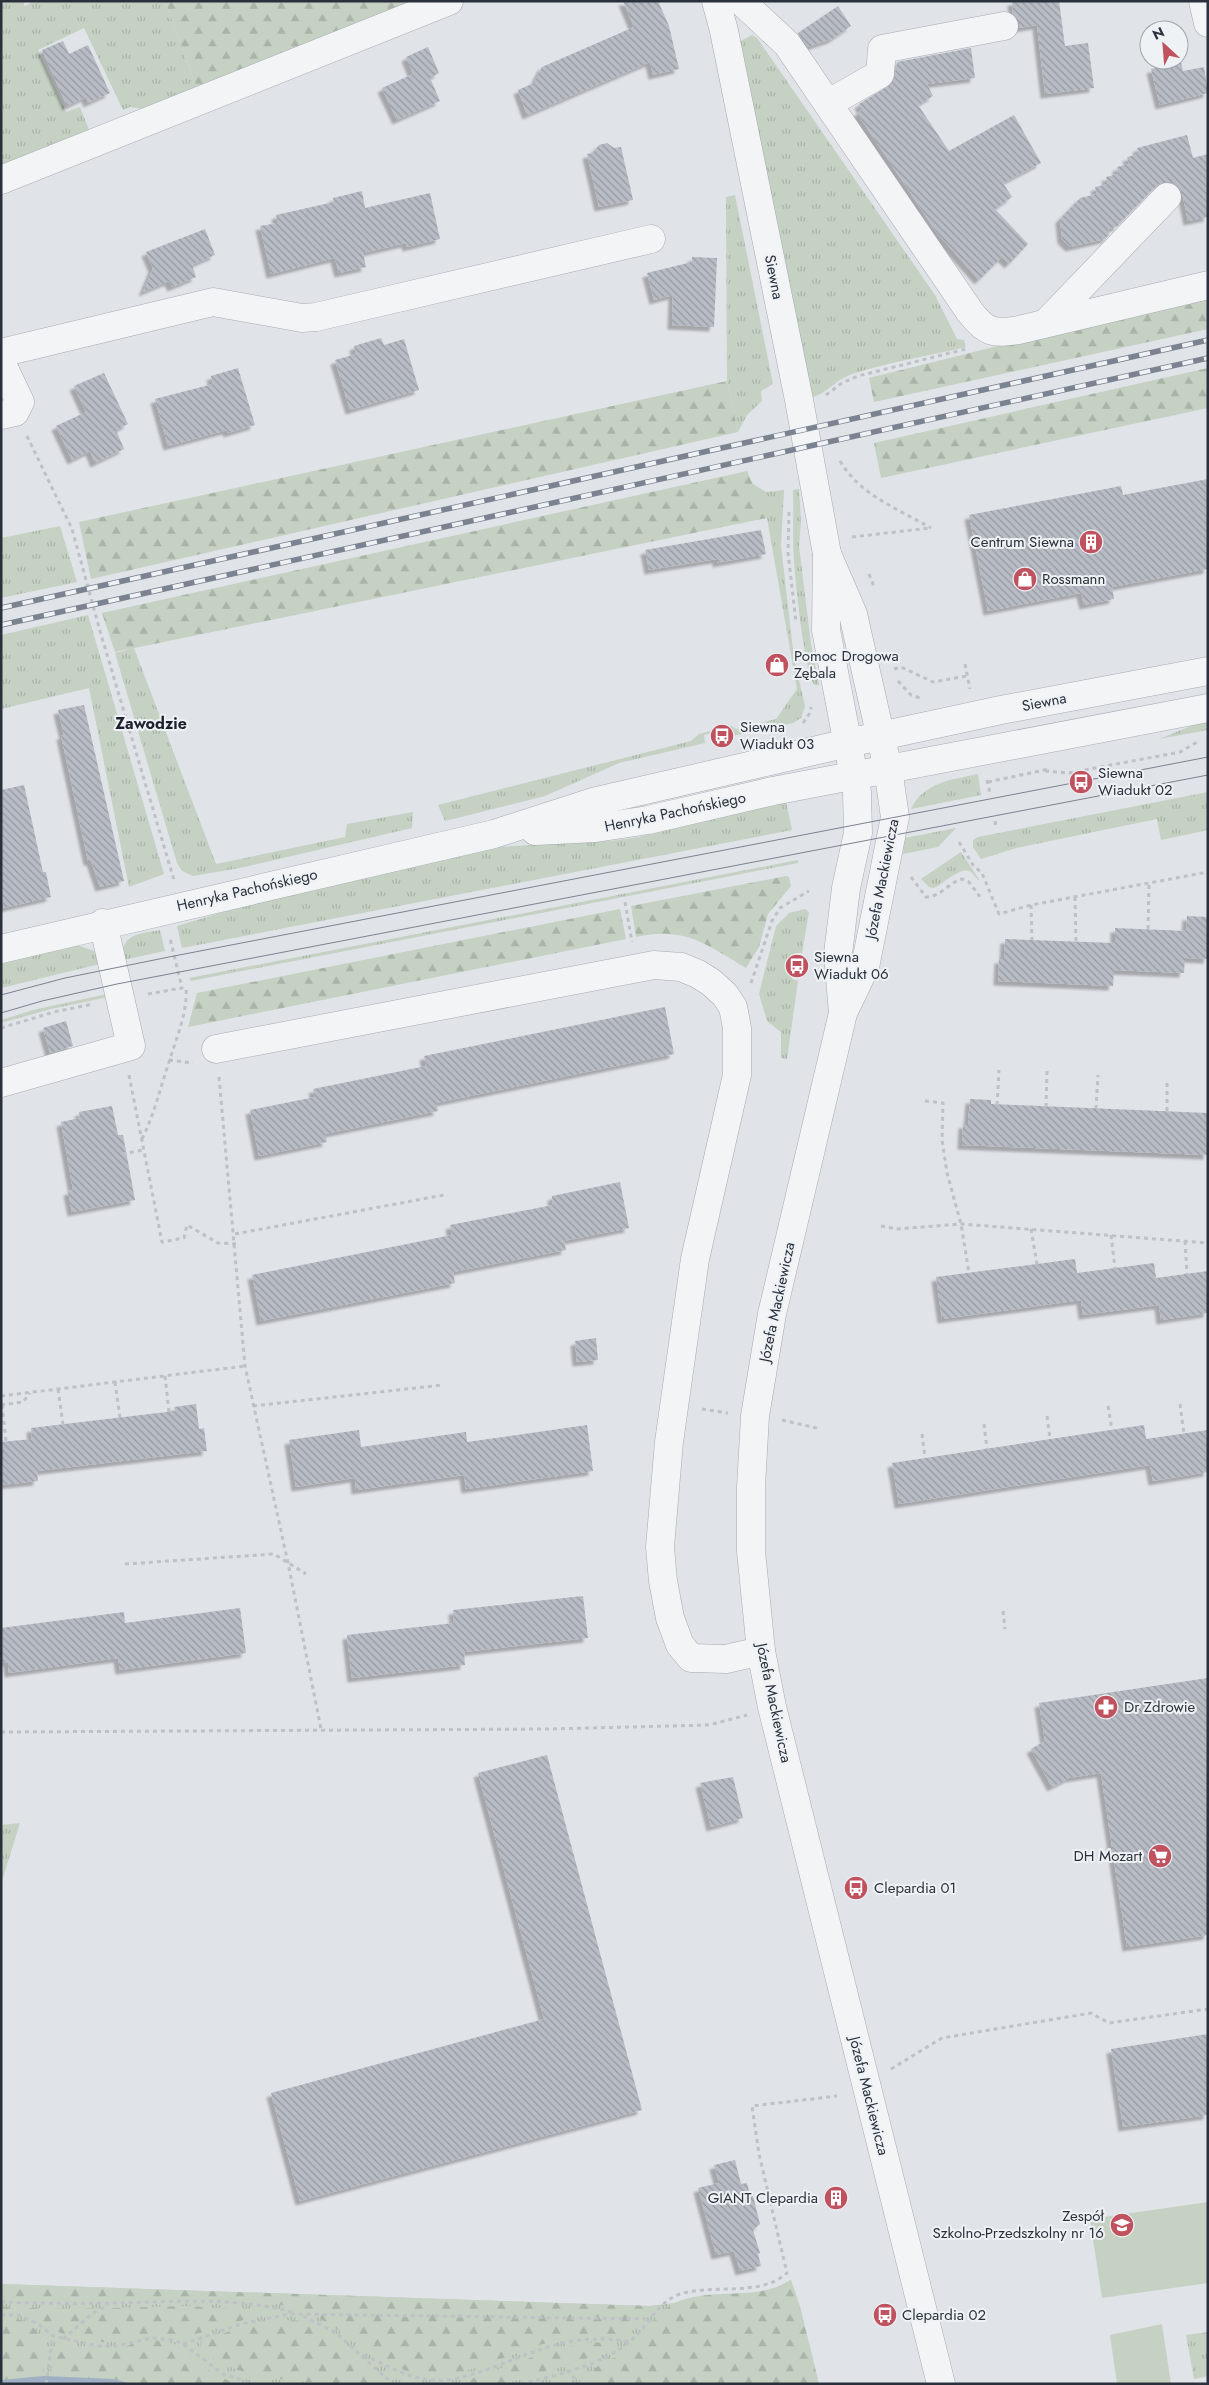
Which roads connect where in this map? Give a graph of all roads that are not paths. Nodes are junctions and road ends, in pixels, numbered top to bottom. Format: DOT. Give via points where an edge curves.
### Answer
graph roads {
  1 [pos="449,1"];
  2 [pos="716,1"];
  3 [pos="741,1"];
  4 [pos="1203,1"];
  5 [pos="1208,23"];
  6 [pos="1004,26"];
  7 [pos="829,103"];
  8 [pos="1,180"];
  9 [pos="1167,197"];
  10 [pos="651,240"];
  11 [pos="1208,284"];
  12 [pos="1047,322"];
  13 [pos="1,353"];
  14 [pos="1,362"];
  15 [pos="8,413"];
  16 [pos="827,554"];
  17 [pos="1208,671"];
  18 [pos="1208,708"];
  19 [pos="880,736"];
  20 [pos="848,743"];
  21 [pos="888,769"];
  22 [pos="855,776"];
  23 [pos="494,834"];
  24 [pos="103,923"];
  25 [pos="1,948"];
  26 [pos="842,1013"];
  27 [pos="216,1049"];
  28 [pos="1,1083"];
  29 [pos="761,1651"];
  30 [pos="941,2384"];
  1 -- 8 [label="street"];
  2 -- 16 [label="street, Siewna" via="799,400"];
  3 -- 7 [label="street" via="787,44"];
  4 -- 5 [label="street"];
  6 -- 7 [label="street" via="882,49 880,74"];
  7 -- 12 [label="street" via="980,324 992,332 1012,331"];
  9 -- 12 [label="street"];
  10 -- 13 [label="street" via="316,317 302,318 213,302"];
  11 -- 12 [label="street"];
  14 -- 15 [label="street" via="19,397 19,408"];
  16 -- 19 [label="street, Siewna" via="853,614"];
  16 -- 20 [label="street, Siewna" via="826,630"];
  17 -- 19 [label="street, Siewna"];
  18 -- 21 [label="street"];
  19 -- 20 [label="street, Siewna"];
  19 -- 21 [label="street, Siewna"];
  20 -- 22 [label="street, Siewna"];
  20 -- 23 [label="street, Henryka Pachońskiego" via="593,802"];
  21 -- 22 [label="street"];
  21 -- 26 [label="street, Józefa Mackiewicza" via="895,817 865,967"];
  22 -- 23 [label="street, Henryka Pachońskiego" via="618,826"];
  22 -- 26 [label="street, Józefa Mackiewicza" via="858,833 846,888 838,954"];
  23 -- 24 [label="street, Henryka Pachońskiego"];
  24 -- 25 [label="street, Henryka Pachońskiego"];
  24 -- 28 [label="street" via="131,1046"];
  26 -- 29 [label="street, Józefa Mackiewicza" via="772,1314 755,1416 750,1551"];
  27 -- 29 [label="street" via="654,964 681,967 698,974 725,995 737,1028 737,1075 694,1269 669,1442 660,1547 670,1618 680,1645 691,1658 726,1659"];
  29 -- 30 [label="street, Józefa Mackiewicza" via="772,1707"];
}
